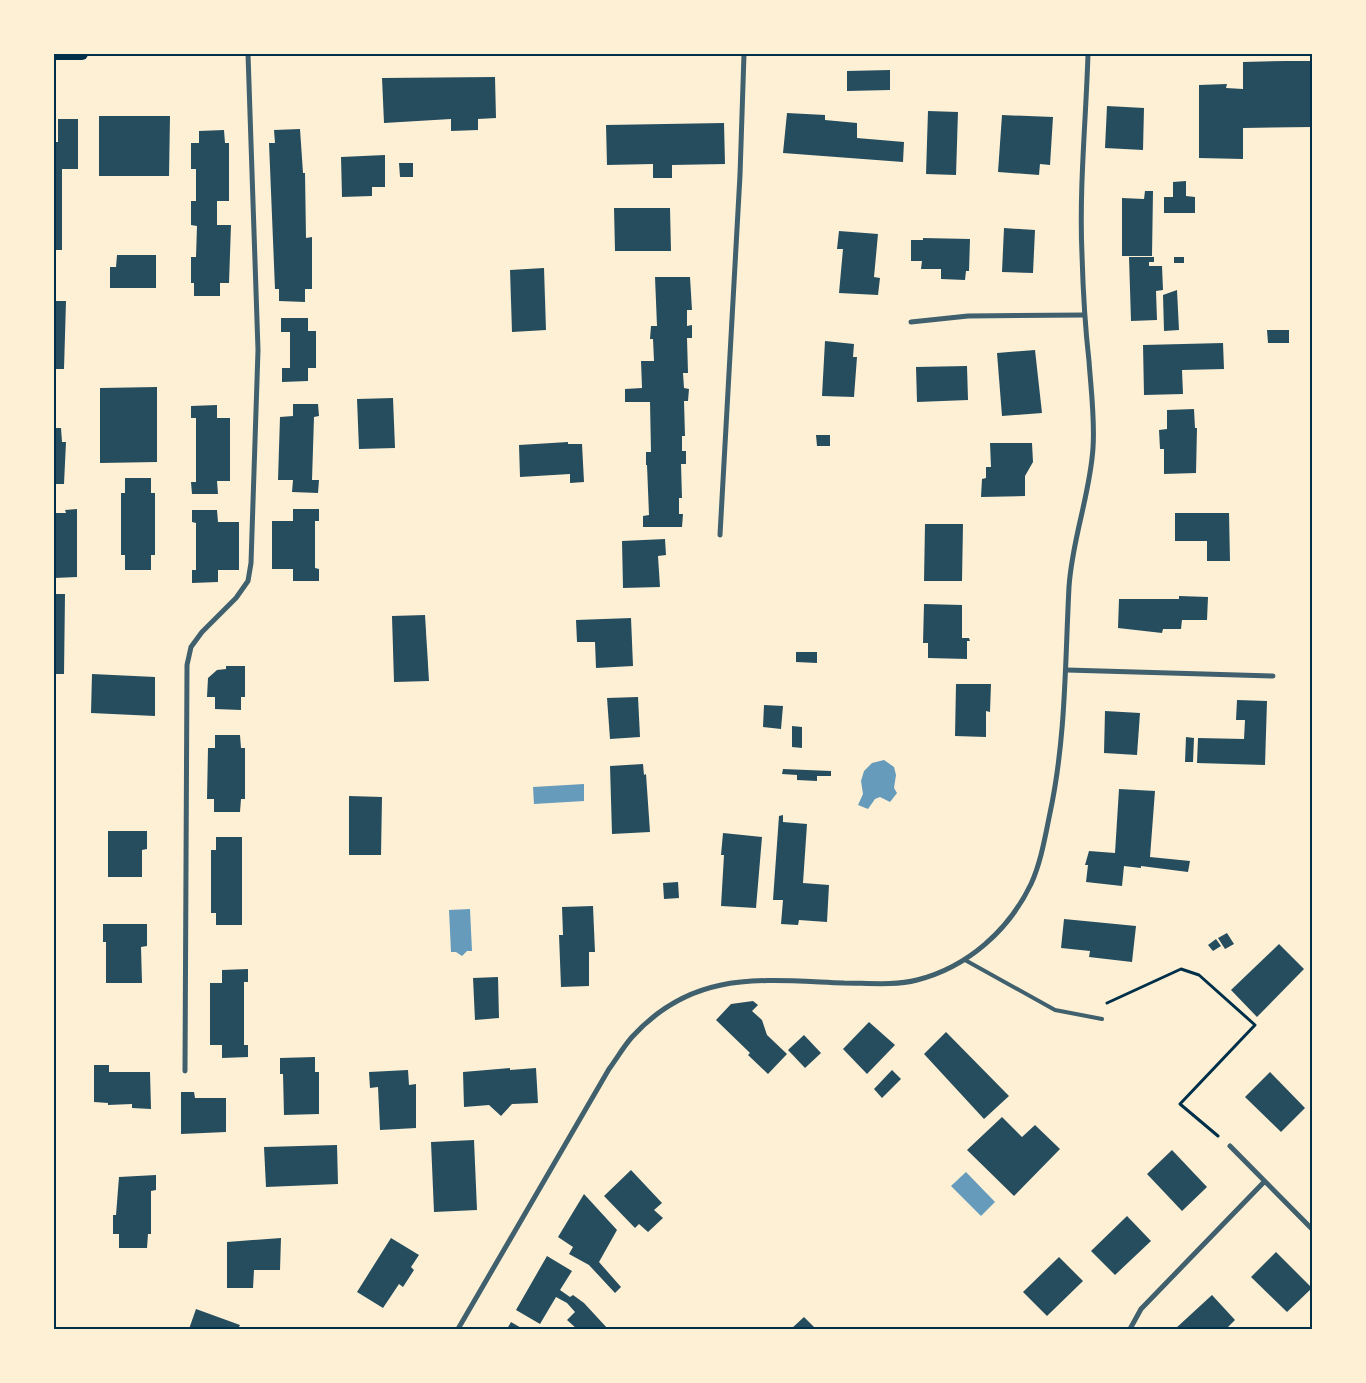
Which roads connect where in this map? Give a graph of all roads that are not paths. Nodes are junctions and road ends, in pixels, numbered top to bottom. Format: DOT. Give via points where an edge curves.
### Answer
graph roads {
  1 [pos="54,54"];
  2 [pos="82,54"];
  3 [pos="248,54"];
  4 [pos="744,54"];
  5 [pos="1088,54"];
  6 [pos="1084,315"];
  7 [pos="911,322"];
  8 [pos="720,535"];
  9 [pos="1068,670"];
  10 [pos="1273,676"];
  11 [pos="965,960"];
  12 [pos="1102,1019"];
  13 [pos="185,1071"];
  14 [pos="1230,1146"];
  15 [pos="1264,1182"];
  16 [pos="1312,1229"];
  17 [pos="458,1329"];
  18 [pos="1130,1329"];
  1 -- 2 [label="main road"];
  3 -- 13 [label="street" via="258,350 251,563 248,581 202,632 191,647 186,665"];
  4 -- 8 [label="street"];
  5 -- 6 [label="street" via="1082,242"];
  6 -- 7 [label="street" via="968,316"];
  6 -- 9 [label="street" via="1093,447 1072,557"];
  9 -- 10 [label="street"];
  9 -- 11 [label="street" via="1057,782 1040,860 1016,910 988,944"];
  11 -- 12 [label="lane" via="1055,1010"];
  11 -- 17 [label="street" via="916,981 881,984 753,980 724,983 673,1003 654,1016 630,1039 609,1069"];
  14 -- 15 [label="street"];
  15 -- 16 [label="street"];
  15 -- 18 [label="street" via="1141,1309"];
}
